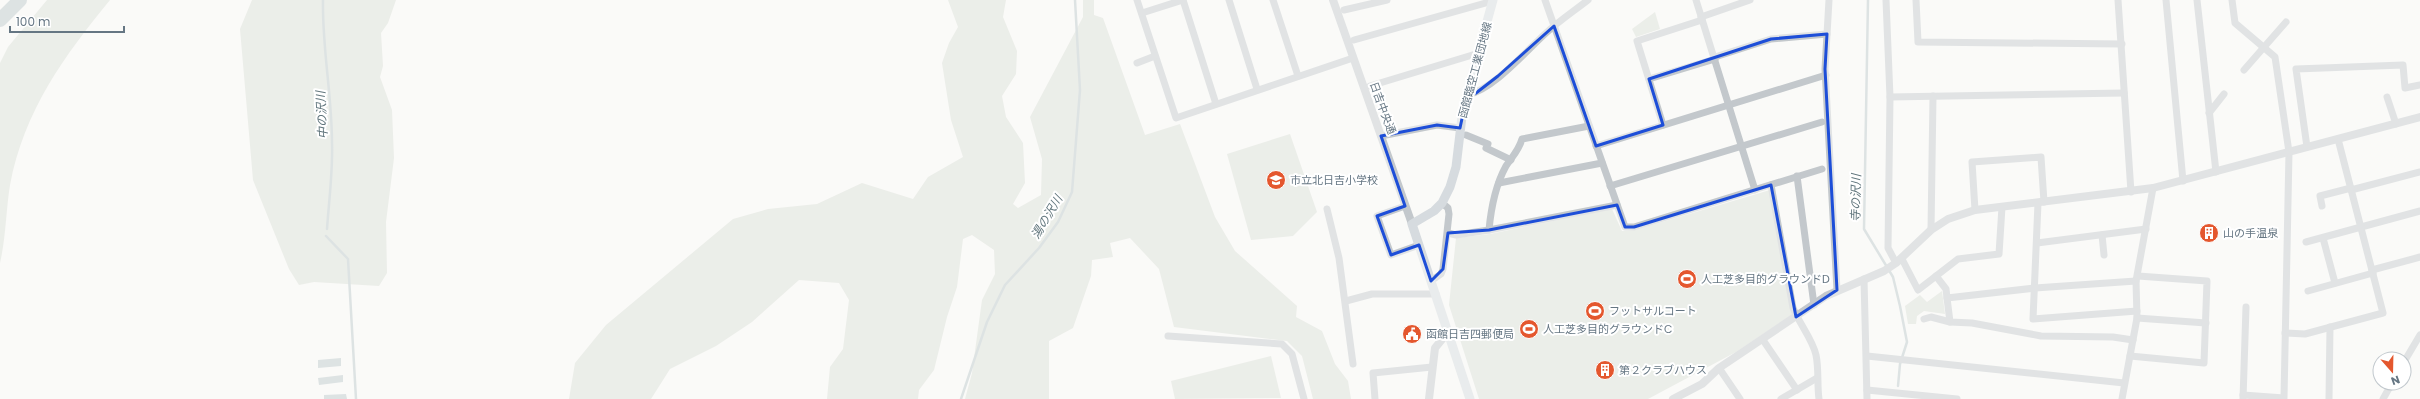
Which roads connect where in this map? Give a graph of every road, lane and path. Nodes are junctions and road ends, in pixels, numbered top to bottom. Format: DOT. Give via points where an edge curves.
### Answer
graph roads {
  1 [pos="1137,0"];
  2 [pos="1183,0"];
  3 [pos="1229,0"];
  4 [pos="1274,0"];
  5 [pos="1333,0"];
  6 [pos="1387,0"];
  7 [pos="1545,0"];
  8 [pos="1588,0"];
  9 [pos="1696,0"];
  10 [pos="1750,0"];
  11 [pos="1829,0"];
  12 [pos="1886,0"];
  13 [pos="1916,0"];
  14 [pos="2118,0"];
  15 [pos="2166,0"];
  16 [pos="2197,0"];
  17 [pos="2232,0"];
  18 [pos="1493,1"];
  19 [pos="1344,10"];
  20 [pos="1142,13"];
  21 [pos="1702,19"];
  22 [pos="2286,22"];
  23 [pos="1554,26"];
  24 [pos="1827,34"];
  25 [pos="1354,40"];
  26 [pos="2122,44"];
  27 [pos="2264,47"];
  28 [pos="1479,53"];
  29 [pos="1155,56"];
  30 [pos="1354,58"];
  31 [pos="1715,58"];
  32 [pos="1136,63"];
  33 [pos="2244,70"];
  34 [pos="1826,75"];
  35 [pos="1298,76"];
  36 [pos="1649,79"];
  37 [pos="2420,85"];
  38 [pos="1370,86"];
  39 [pos="1257,89"];
  40 [pos="2124,93"];
  41 [pos="2224,94"];
  42 [pos="1467,95"];
  43 [pos="1933,96"];
  44 [pos="1890,97"];
  45 [pos="2387,97"];
  46 [pos="1216,104"];
  47 [pos="1728,106"];
  48 [pos="2209,113"];
  49 [pos="2420,117"];
  50 [pos="1822,122"];
  51 [pos="2396,124"];
  52 [pos="1663,125"];
  53 [pos="1589,126"];
  54 [pos="1463,131"];
  55 [pos="1381,136"];
  56 [pos="2338,139"];
  57 [pos="1596,146"];
  58 [pos="1741,147"];
  59 [pos="2307,147"];
  60 [pos="2289,152"];
  61 [pos="1511,160"];
  62 [pos="1602,163"];
  63 [pos="1822,169"];
  64 [pos="2216,172"];
  65 [pos="2420,172"];
  66 [pos="1797,176"];
  67 [pos="2184,181"];
  68 [pos="1499,183"];
  69 [pos="1771,185"];
  70 [pos="1610,186"];
  71 [pos="2153,188"];
  72 [pos="2351,189"];
  73 [pos="1755,190"];
  74 [pos="2132,192"];
  75 [pos="2041,202"];
  76 [pos="1442,203"];
  77 [pos="1617,205"];
  78 [pos="1406,206"];
  79 [pos="2322,206"];
  80 [pos="2002,207"];
  81 [pos="1327,210"];
  82 [pos="1975,210"];
  83 [pos="2420,211"];
  84 [pos="1412,224"];
  85 [pos="2361,226"];
  86 [pos="2146,229"];
  87 [pos="1489,230"];
  88 [pos="1932,230"];
  89 [pos="1448,233"];
  90 [pos="2102,235"];
  91 [pos="2323,238"];
  92 [pos="2306,242"];
  93 [pos="2037,243"];
  94 [pos="1419,245"];
  95 [pos="2104,255"];
  96 [pos="2420,257"];
  97 [pos="1897,263"];
  98 [pos="2373,272"];
  99 [pos="1936,276"];
  100 [pos="1864,279"];
  101 [pos="2137,279"];
  102 [pos="1431,281"];
  103 [pos="2335,283"];
  104 [pos="2035,288"];
  105 [pos="1837,290"];
  106 [pos="2308,291"];
  107 [pos="1436,294"];
  108 [pos="1947,298"];
  109 [pos="1346,301"];
  110 [pos="1814,305"];
  111 [pos="2246,307"];
  112 [pos="2137,315"];
  113 [pos="1796,317"];
  114 [pos="1924,319"];
  115 [pos="1950,322"];
  116 [pos="2206,323"];
  117 [pos="2330,327"];
  118 [pos="1448,332"];
  119 [pos="2285,333"];
  120 [pos="2420,335"];
  121 [pos="1168,336"];
  122 [pos="1763,340"];
  123 [pos="2133,340"];
  124 [pos="2411,351"];
  125 [pos="1866,356"];
  126 [pos="2130,356"];
  127 [pos="1353,364"];
  128 [pos="1432,367"];
  129 [pos="1719,368"];
  130 [pos="1817,378"];
  131 [pos="2124,383"];
  132 [pos="1797,390"];
  133 [pos="1867,390"];
  134 [pos="1914,397"];
  135 [pos="2243,397"];
  136 [pos="1304,399"];
  137 [pos="1376,399"];
  138 [pos="1428,399"];
  139 [pos="1470,399"];
  140 [pos="1673,399"];
  141 [pos="1740,399"];
  142 [pos="1781,399"];
  143 [pos="1818,399"];
  144 [pos="1867,399"];
  145 [pos="1957,399"];
  146 [pos="2122,399"];
  147 [pos="2329,399"];
  1 -- 20 [label="street"];
  2 -- 20 [label="street"];
  2 -- 46 [label="street"];
  3 -- 39 [label="street"];
  4 -- 35 [label="street"];
  5 -- 30 [label="street, 日吉中央通"];
  6 -- 19 [label="street"];
  7 -- 23 [label="street"];
  8 -- 23 [label="street"];
  9 -- 21 [label="street"];
  10 -- 21 [label="street"];
  11 -- 24 [label="street"];
  12 -- 44 [label="street"];
  13 -- 26 [label="street" via="1918,42"];
  14 -- 26 [label="street"];
  15 -- 67 [label="street"];
  16 -- 48 [label="street"];
  17 -- 27 [label="street" via="2235,23"];
  18 -- 25 [label="street"];
  18 -- 28 [label="main road, 函館臨空工業団地線"];
  20 -- 29 [label="street"];
  21 -- 31 [label="street"];
  21 -- 36 [label="street" via="1637,41"];
  22 -- 27 [label="street"];
  23 -- 42 [label="street" via="1476,94"];
  23 -- 53 [label="street"];
  24 -- 31 [label="street" via="1770,39"];
  24 -- 34 [label="street"];
  26 -- 40 [label="street"];
  27 -- 33 [label="street"];
  27 -- 60 [label="street" via="2275,57"];
  28 -- 38 [label="street"];
  28 -- 42 [label="main road, 函館臨空工業団地線"];
  29 -- 32 [label="street"];
  29 -- 46 [label="street" via="1176,118"];
  30 -- 35 [label="street"];
  30 -- 55 [label="street, 日吉中央通"];
  31 -- 36 [label="street"];
  31 -- 47 [label="street"];
  34 -- 47 [label="street"];
  34 -- 105 [label="street"];
  35 -- 39 [label="street"];
  36 -- 52 [label="street"];
  37 -- 59 [label="street" via="2405,88 2403,64 2296,69"];
  39 -- 46 [label="street"];
  40 -- 43 [label="street"];
  40 -- 74 [label="street"];
  41 -- 48 [label="street"];
  42 -- 54 [label="main road, 函館臨空工業団地線"];
  43 -- 44 [label="street"];
  43 -- 88 [label="street"];
  44 -- 97 [label="street" via="1888,248"];
  45 -- 51 [label="street"];
  47 -- 52 [label="street"];
  47 -- 58 [label="street"];
  48 -- 64 [label="street"];
  49 -- 51 [label="street"];
  50 -- 58 [label="street"];
  51 -- 56 [label="street"];
  52 -- 57 [label="street"];
  53 -- 57 [label="street"];
  53 -- 61 [label="street" via="1522,139"];
  54 -- 55 [label="street" via="1437,126"];
  54 -- 61 [label="street" via="1488,144 1486,148"];
  54 -- 76 [label="main road, 函館臨空工業団地線" via="1456,167"];
  55 -- 78 [label="street, 日吉中央通"];
  56 -- 59 [label="street"];
  56 -- 72 [label="street"];
  57 -- 62 [label="street"];
  58 -- 70 [label="street"];
  58 -- 73 [label="street"];
  59 -- 60 [label="street"];
  60 -- 64 [label="street"];
  60 -- 119 [label="street"];
  61 -- 68 [label="street"];
  62 -- 68 [label="street"];
  62 -- 70 [label="street"];
  63 -- 66 [label="street"];
  64 -- 67 [label="street"];
  65 -- 72 [label="street"];
  66 -- 69 [label="street"];
  66 -- 110 [label="street"];
  67 -- 71 [label="street"];
  68 -- 87 [label="street" via="1492,203"];
  69 -- 73 [label="street"];
  69 -- 113 [label="street"];
  70 -- 77 [label="street"];
  71 -- 74 [label="street"];
  71 -- 86 [label="street"];
  72 -- 79 [label="street" via="2320,196"];
  72 -- 85 [label="street"];
  73 -- 77 [label="street" via="1634,227 1625,227"];
  74 -- 75 [label="street"];
  75 -- 80 [label="street"];
  75 -- 82 [label="street" via="2041,157 1972,162"];
  75 -- 93 [label="street"];
  76 -- 84 [label="main road, 函館臨空工業団地線" via="1427,217"];
  76 -- 89 [label="street" via="1448,208"];
  77 -- 87 [label="street"];
  78 -- 84 [label="street, 日吉中央通"];
  78 -- 94 [label="street" via="1377,216 1391,255"];
  80 -- 82 [label="street"];
  80 -- 99 [label="street" via="2000,254 1958,259"];
  81 -- 109 [label="street"];
  82 -- 88 [label="street" via="1954,217"];
  83 -- 85 [label="street"];
  84 -- 94 [label="main road"];
  85 -- 91 [label="street"];
  85 -- 98 [label="street"];
  86 -- 90 [label="street"];
  86 -- 101 [label="street"];
  87 -- 89 [label="street" via="1456,235"];
  88 -- 97 [label="street"];
  89 -- 102 [label="street" via="1443,269 1441,274"];
  90 -- 93 [label="street"];
  90 -- 95 [label="street"];
  91 -- 92 [label="street"];
  91 -- 103 [label="street"];
  93 -- 104 [label="street"];
  94 -- 102 [label="main road"];
  96 -- 98 [label="street"];
  97 -- 99 [label="street" via="1918,290"];
  97 -- 100 [label="street"];
  98 -- 103 [label="street"];
  98 -- 117 [label="street" via="2383,313"];
  99 -- 108 [label="street" via="1946,289"];
  100 -- 105 [label="street"];
  100 -- 125 [label="street"];
  101 -- 104 [label="street"];
  101 -- 112 [label="street"];
  101 -- 116 [label="street" via="2207,281"];
  102 -- 107 [label="main road"];
  103 -- 106 [label="street"];
  104 -- 108 [label="street"];
  104 -- 112 [label="street" via="2033,319"];
  105 -- 110 [label="street"];
  107 -- 109 [label="street" via="1372,294"];
  107 -- 118 [label="main road"];
  108 -- 115 [label="street"];
  109 -- 127 [label="street"];
  110 -- 113 [label="street"];
  111 -- 135 [label="street"];
  112 -- 116 [label="street"];
  112 -- 123 [label="street"];
  113 -- 122 [label="street"];
  113 -- 130 [label="street" via="1816,356"];
  114 -- 115 [label="street" via="1931,317"];
  115 -- 123 [label="street" via="1972,323 2041,336 2113,337"];
  116 -- 126 [label="street" via="2204,363"];
  117 -- 119 [label="street" via="2305,334"];
  117 -- 147 [label="street"];
  118 -- 128 [label="street" via="1436,344"];
  118 -- 139 [label="main road"];
  119 -- 135 [label="street" via="2284,398"];
  120 -- 124 [label="street"];
  121 -- 136 [label="street" via="1282,344 1292,354"];
  122 -- 129 [label="street"];
  122 -- 132 [label="street"];
  123 -- 126 [label="street"];
  125 -- 131 [label="street"];
  125 -- 133 [label="street"];
  126 -- 131 [label="street"];
  128 -- 137 [label="street" via="1373,373"];
  128 -- 138 [label="street"];
  129 -- 140 [label="street" via="1702,384"];
  129 -- 141 [label="street"];
  130 -- 132 [label="street"];
  130 -- 143 [label="street"];
  131 -- 146 [label="street"];
  132 -- 142 [label="street"];
  133 -- 134 [label="street"];
  133 -- 144 [label="street"];
  134 -- 145 [label="street"];
}
